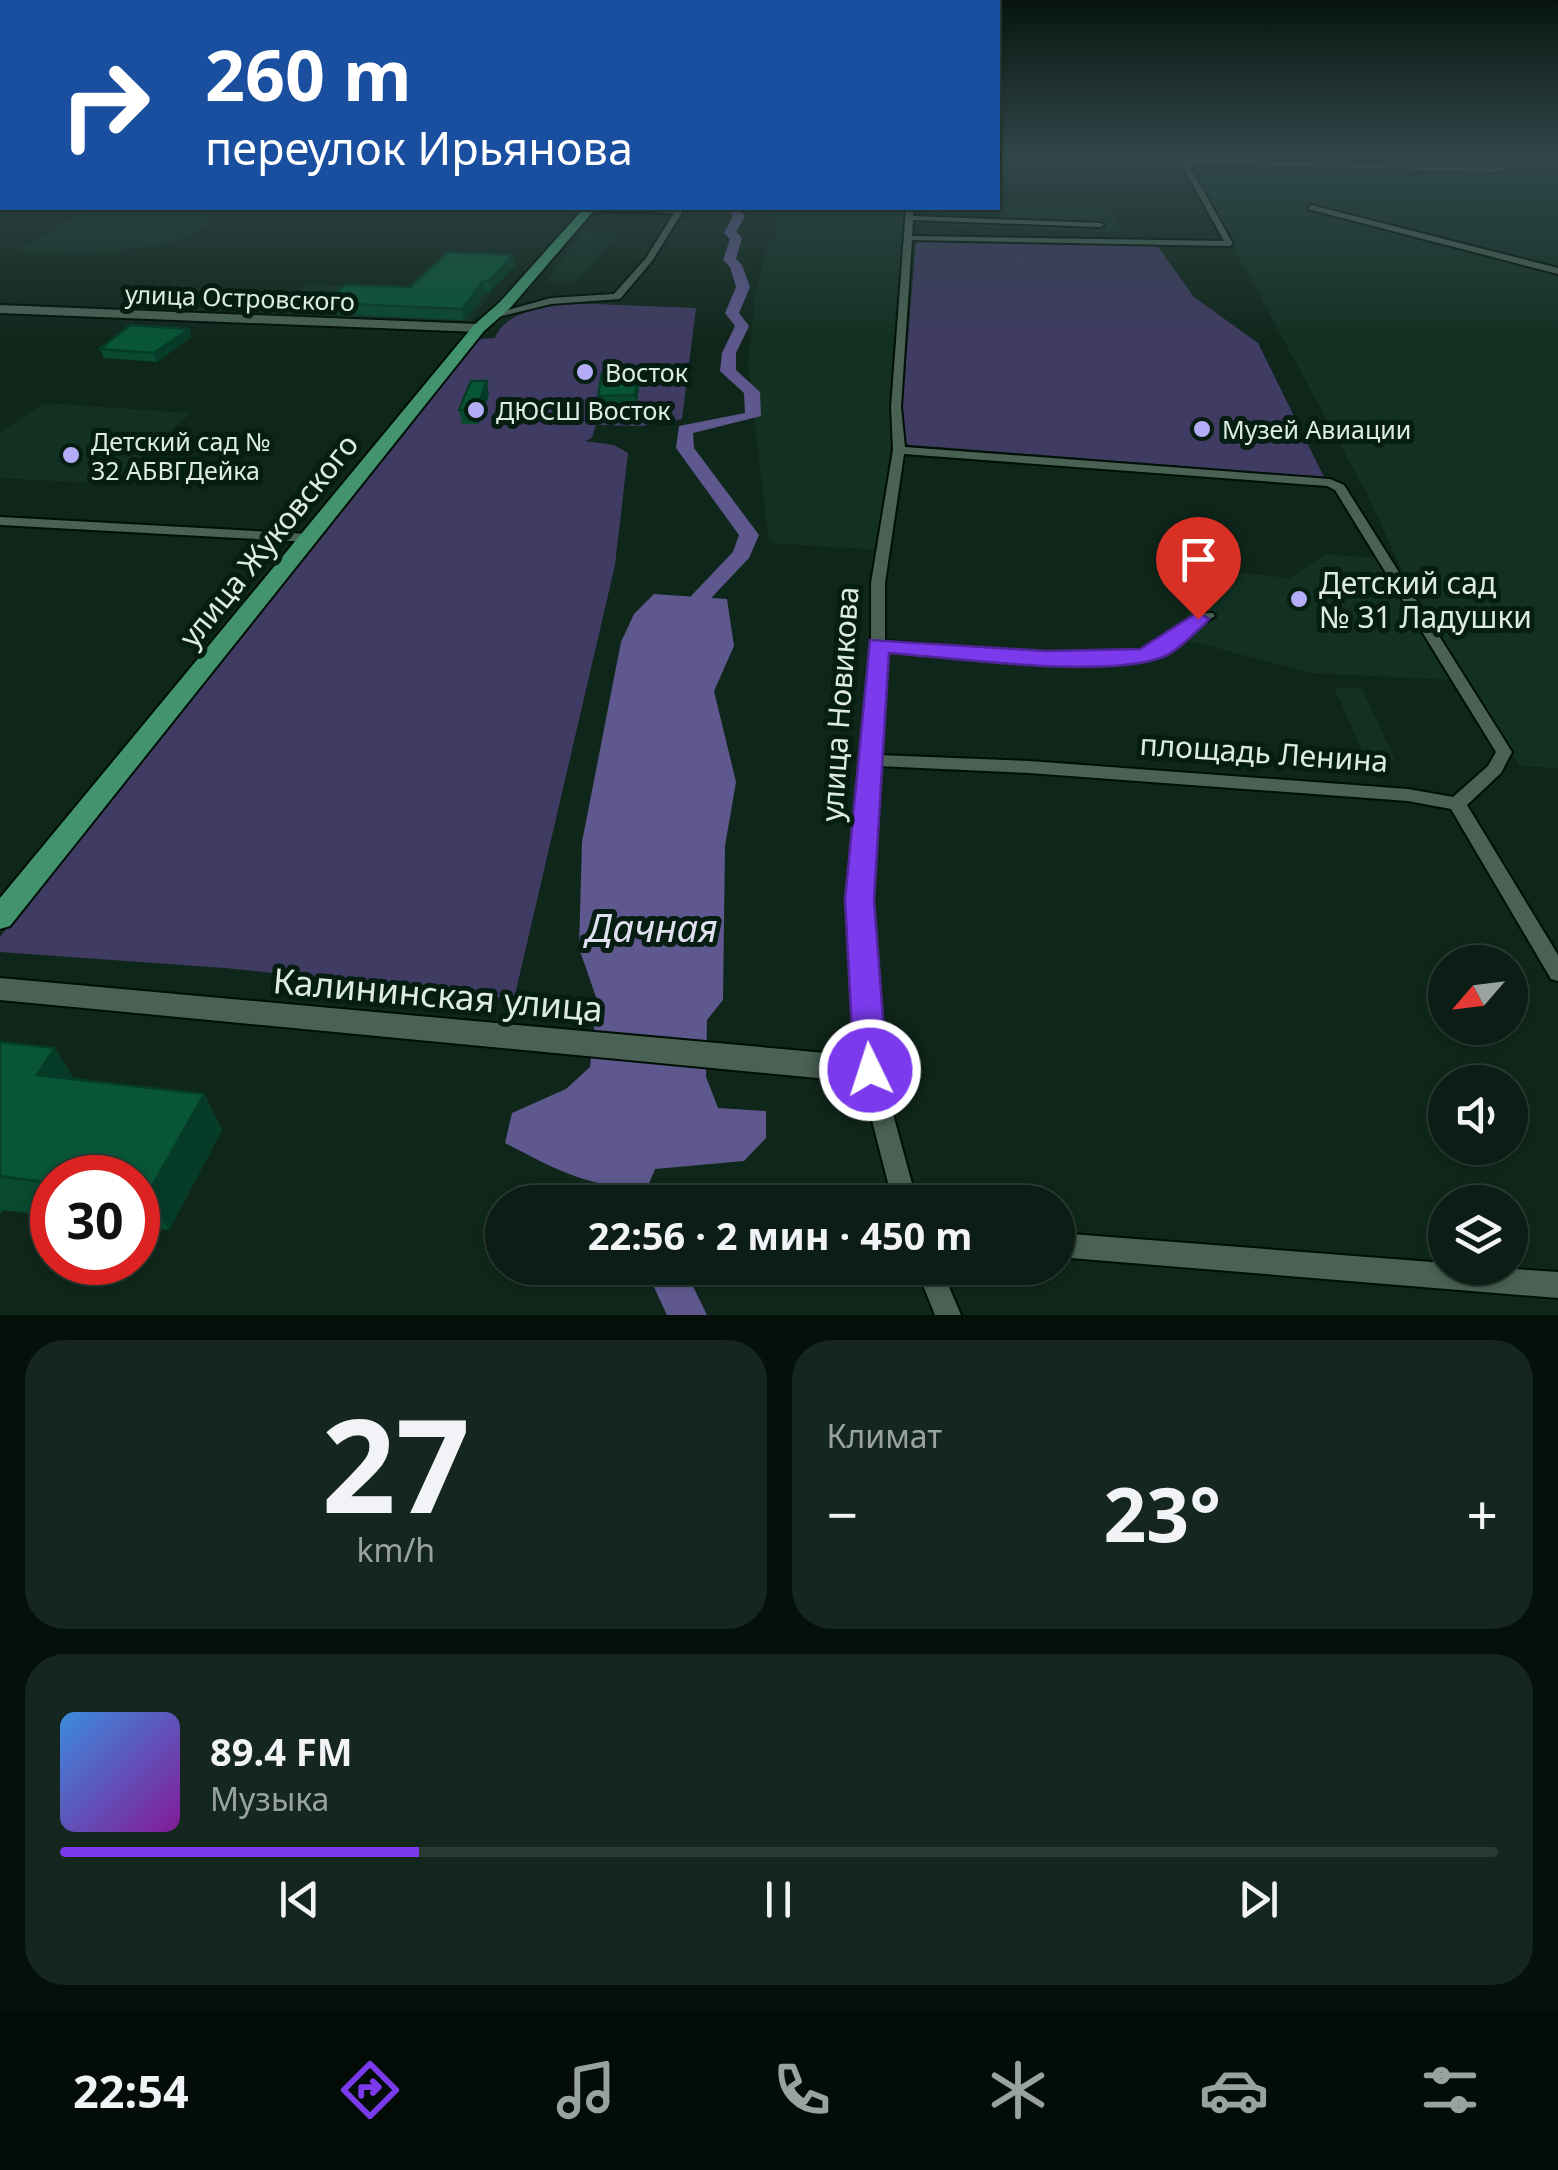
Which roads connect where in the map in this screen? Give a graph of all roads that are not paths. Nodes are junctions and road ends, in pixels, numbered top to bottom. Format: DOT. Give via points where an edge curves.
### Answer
graph roads {
  1 [pos="581,217"];
  2 [pos="675,217"];
  3 [pos="910,217"];
  4 [pos="991,217"];
  5 [pos="1214,217"];
  6 [pos="1352,217"];
  7 [pos="1100,226"];
  8 [pos="910,238"];
  9 [pos="1558,270"];
  10 [pos="0,309"];
  11 [pos="484,323"];
  12 [pos="899,450"];
  13 [pos="0,520"];
  14 [pos="310,538"];
  15 [pos="1208,616"];
  16 [pos="878,645"];
  17 [pos="868,760"];
  18 [pos="1457,804"];
  19 [pos="0,918"];
  20 [pos="1558,973"];
  21 [pos="0,989"];
  22 [pos="870,1070"];
  23 [pos="900,1185"];
  24 [pos="1075,1246"];
  25 [pos="936,1285"];
  26 [pos="1558,1285"];
  27 [pos="948,1315"];
  1 -- 11 [label="main road, улица Жуковского"];
  2 -- 11 [label="street" via="616,297 551,301"];
  3 -- 8 [label="street, улица Новикова"];
  4 -- 7 [label="street"];
  5 -- 8 [label="street" via="1229,244"];
  6 -- 9 [label="street"];
  8 -- 12 [label="street, улица Новикова" via="896,406"];
  10 -- 11 [label="main road, улица Островского"];
  11 -- 14 [label="main road, улица Жуковского"];
  12 -- 16 [label="street, улица Новикова" via="878,583"];
  12 -- 18 [label="street" via="1340,488 1504,752"];
  13 -- 14 [label="street"];
  14 -- 19 [label="main road, улица Жуковского"];
  15 -- 16 [label="street" via="1142,656 1046,658"];
  16 -- 17 [label="street, улица Новикова"];
  17 -- 18 [label="street, площадь Ленина" via="1408,795"];
  17 -- 22 [label="street, улица Новикова" via="860,900"];
  18 -- 20 [label="street"];
  21 -- 22 [label="main road, Калининская улица"];
  22 -- 23 [label="street, улица Новикова"];
  24 -- 26 [label="street"];
  25 -- 27 [label="street"];
}
